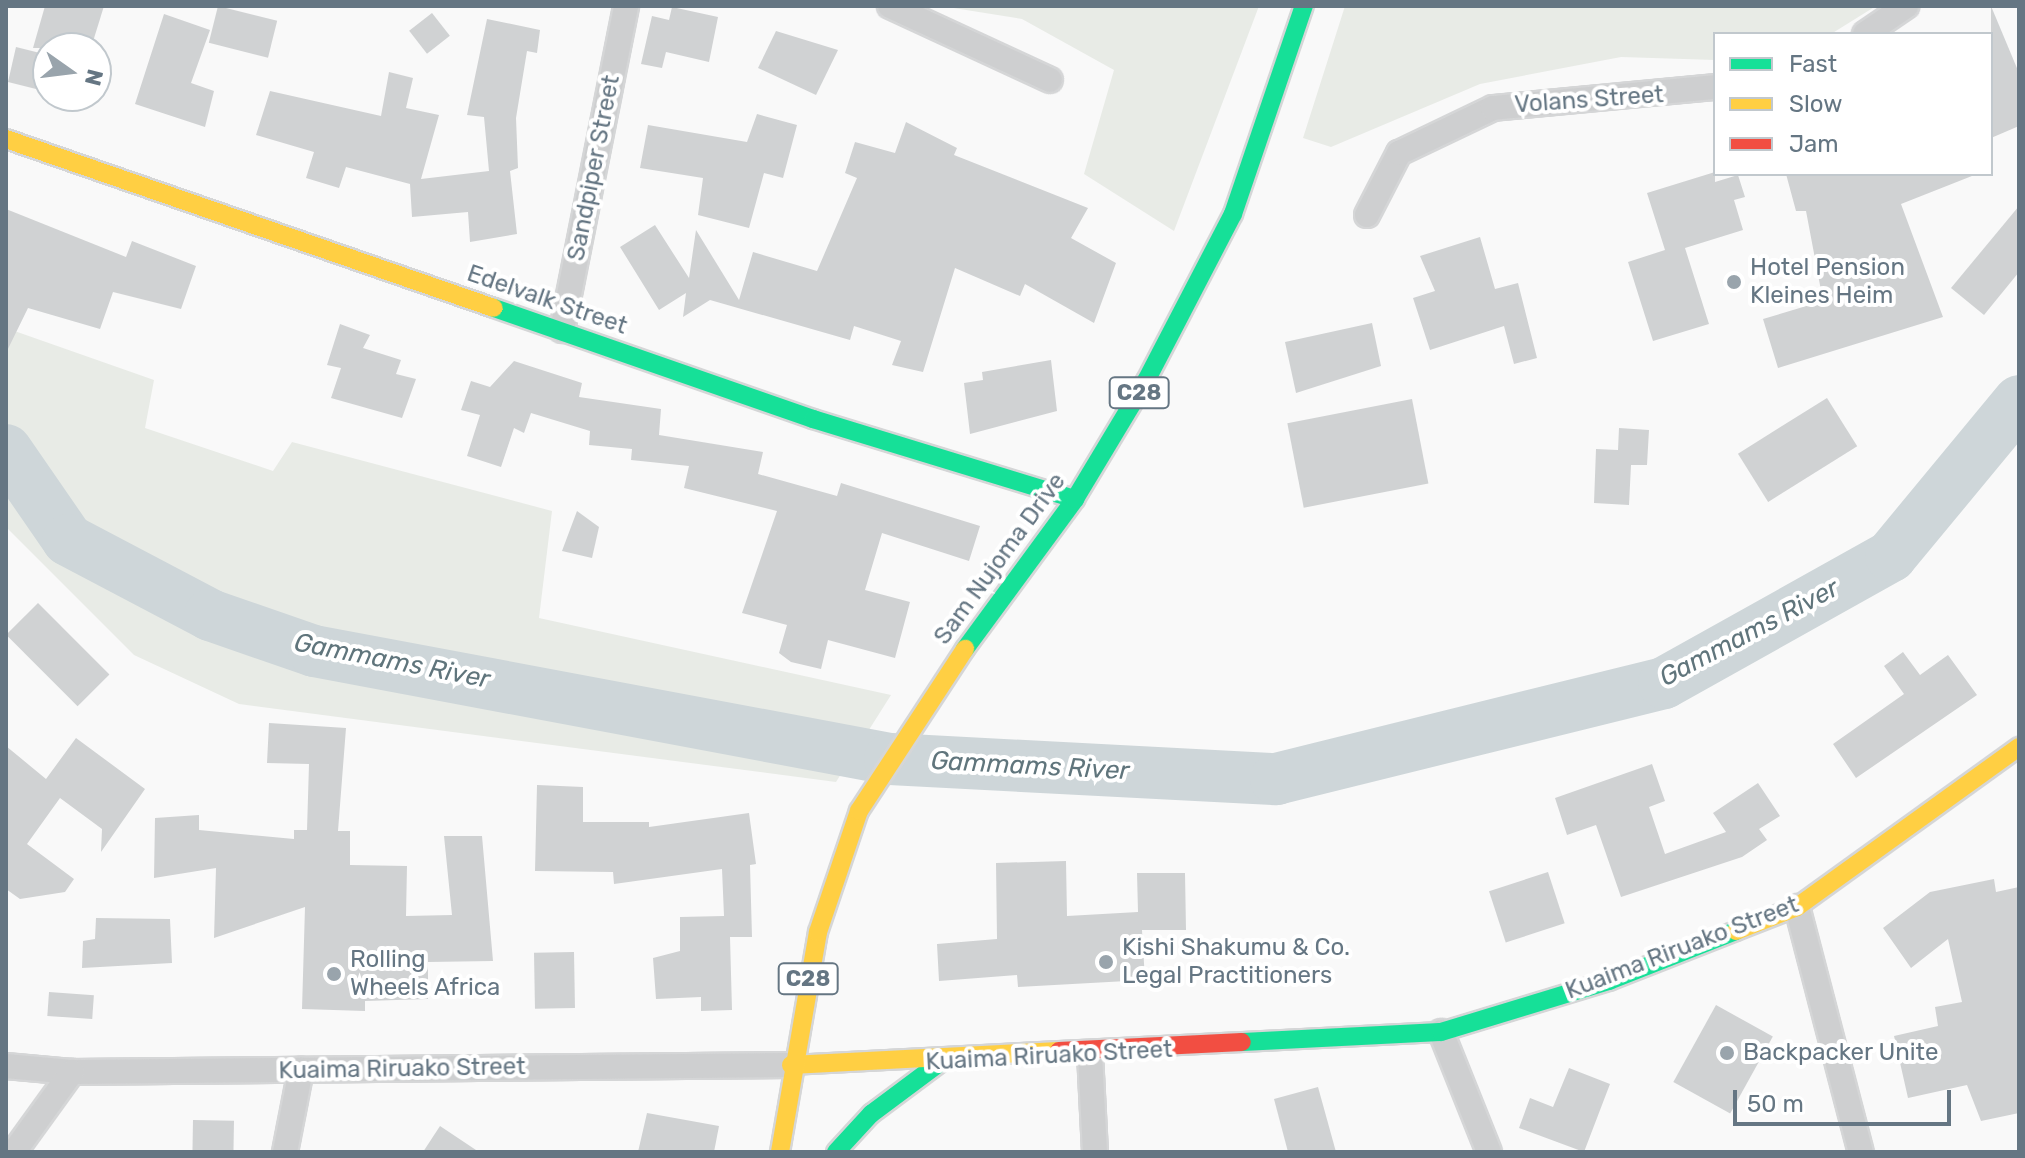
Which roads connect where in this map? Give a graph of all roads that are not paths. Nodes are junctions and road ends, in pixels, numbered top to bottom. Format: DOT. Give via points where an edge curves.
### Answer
graph roads {
  1 [pos="626,6"];
  2 [pos="890,6"];
  3 [pos="1304,6"];
  4 [pos="1906,6"];
  5 [pos="1868,32"];
  6 [pos="1050,80"];
  7 [pos="1713,87"];
  8 [pos="6,139"];
  9 [pos="1367,215"];
  10 [pos="562,330"];
  11 [pos="1075,499"];
  12 [pos="2019,747"];
  13 [pos="1797,907"];
  14 [pos="1441,1032"];
  15 [pos="1090,1054"];
  16 [pos="942,1061"];
  17 [pos="791,1065"];
  18 [pos="6,1066"];
  19 [pos="301,1070"];
  20 [pos="72,1072"];
  21 [pos="14,1152"];
  22 [pos="285,1152"];
  23 [pos="780,1152"];
  24 [pos="836,1152"];
  25 [pos="1095,1152"];
  26 [pos="1489,1152"];
  27 [pos="1861,1152"];
  1 -- 10 [label="street, Sandpiper Street"];
  2 -- 6 [label="street"];
  3 -- 11 [label="main road, Sam Nujoma Drive / C28" via="1233,214"];
  4 -- 5 [label="street"];
  7 -- 9 [label="street, Volans Street" via="1493,108 1399,153"];
  8 -- 10 [label="main road, Edelvalk Street"];
  10 -- 11 [label="main road, Edelvalk Street" via="813,419"];
  11 -- 17 [label="main road, Sam Nujoma Drive / C28" via="900,742 859,811 818,932"];
  12 -- 13 [label="main road, Kuaima Riruako Street"];
  13 -- 14 [label="main road, Kuaima Riruako Street" via="1609,981"];
  13 -- 27 [label="street"];
  14 -- 15 [label="main road, Kuaima Riruako Street"];
  14 -- 26 [label="street"];
  15 -- 16 [label="main road, Kuaima Riruako Street"];
  15 -- 25 [label="street"];
  16 -- 17 [label="main road, Kuaima Riruako Street"];
  16 -- 24 [label="main road" via="871,1114"];
  17 -- 19 [label="street, Kuaima Riruako Street"];
  17 -- 23 [label="main road, Sam Nujoma Drive / C28"];
  18 -- 20 [label="street, Kuaima Riruako Street"];
  19 -- 20 [label="street, Kuaima Riruako Street"];
  19 -- 22 [label="street"];
  20 -- 21 [label="street"];
}
